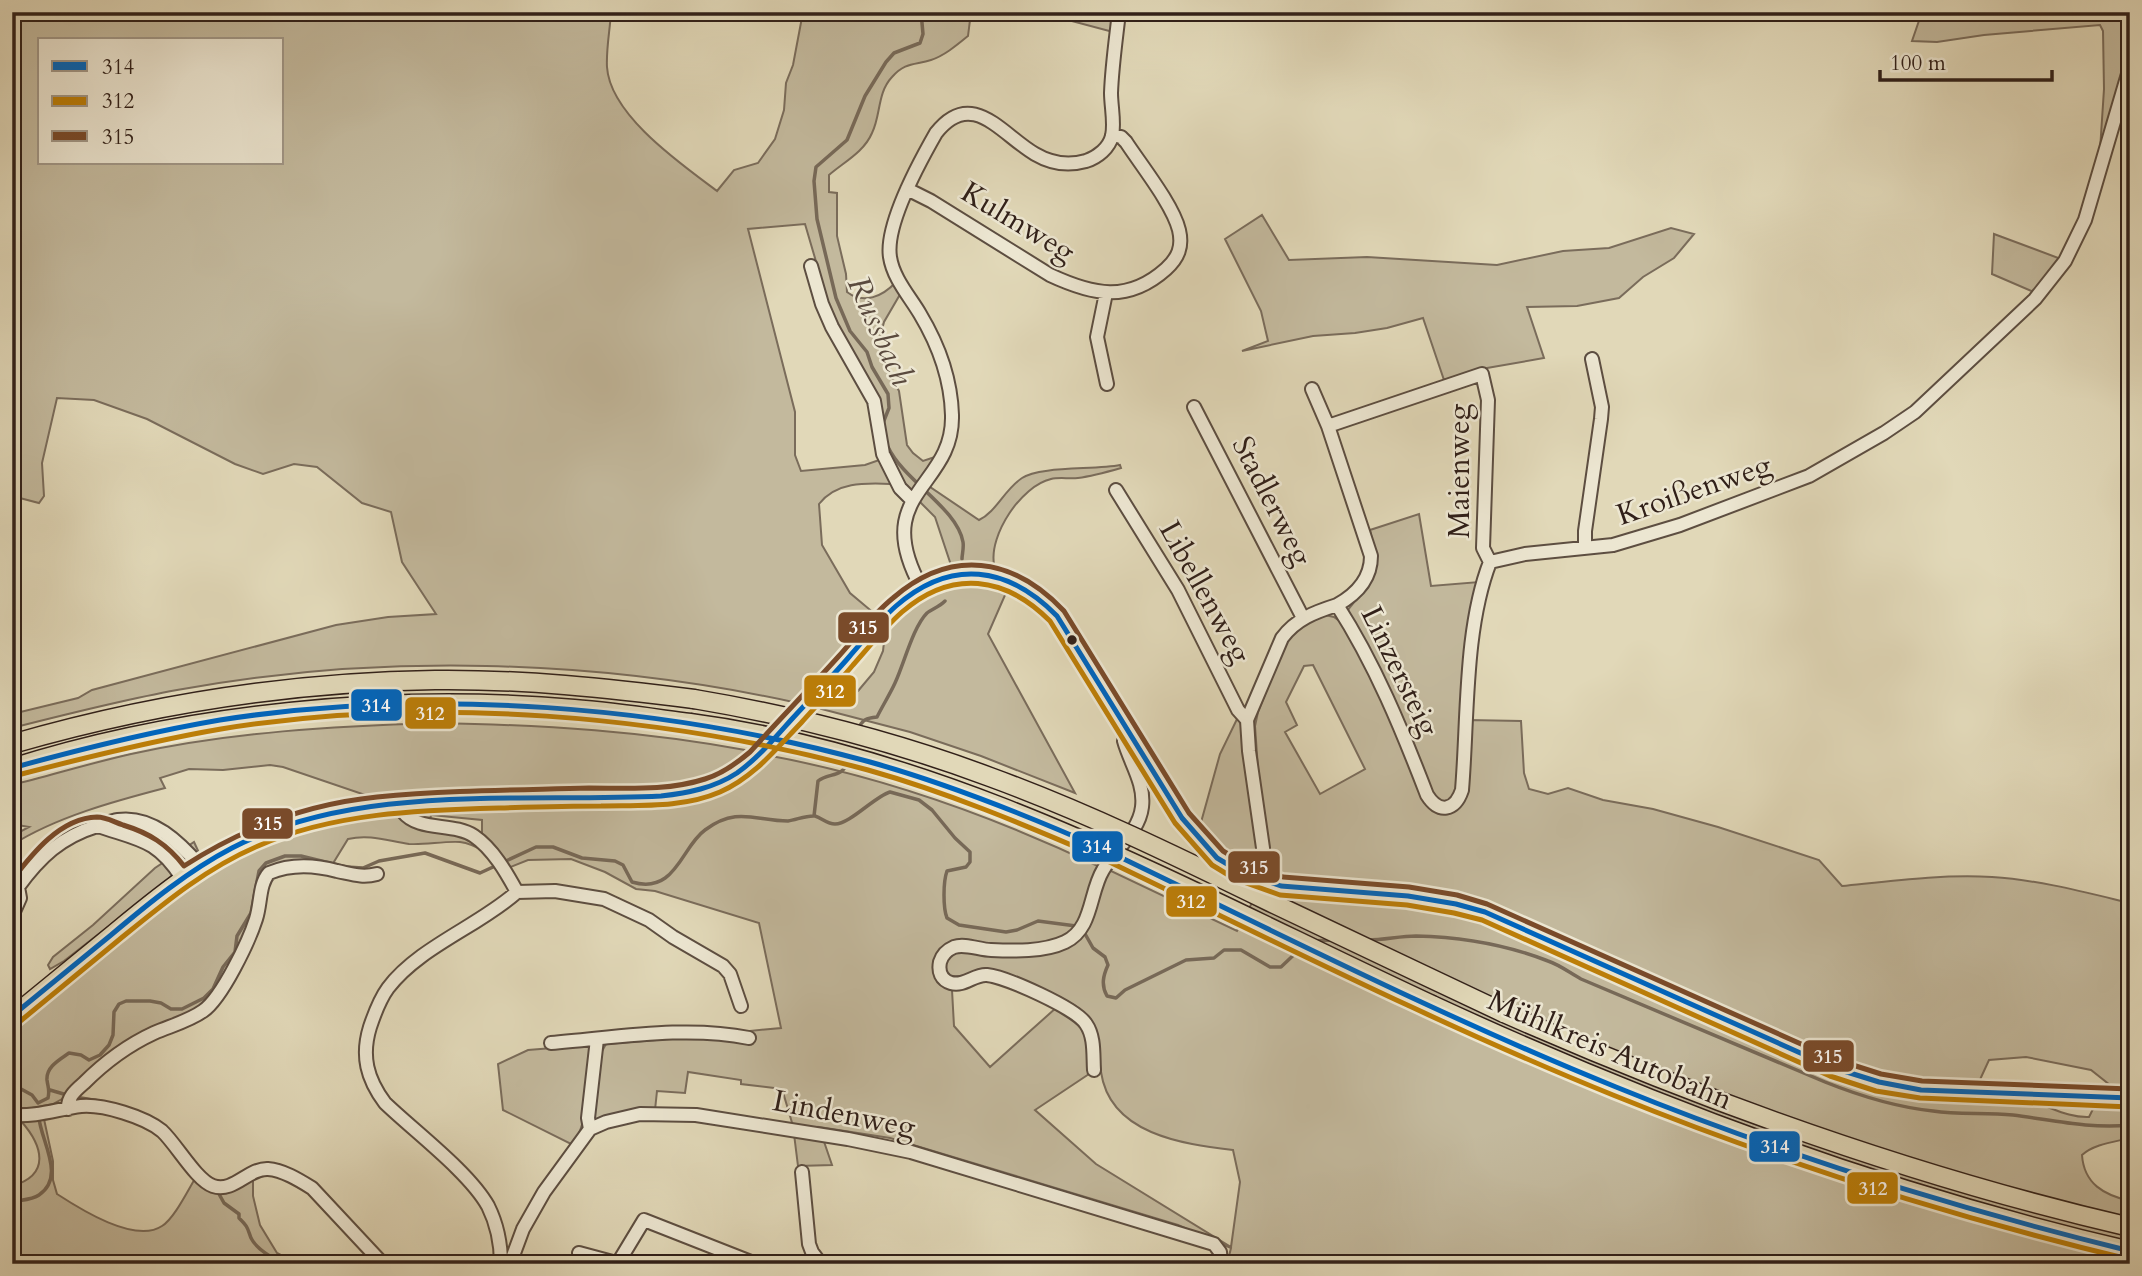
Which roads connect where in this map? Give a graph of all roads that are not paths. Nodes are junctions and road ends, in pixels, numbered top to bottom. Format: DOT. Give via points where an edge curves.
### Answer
graph roads {
  1 [pos="1119,12"];
  2 [pos="2130,67"];
  3 [pos="1112,135"];
  4 [pos="907,189"];
  5 [pos="811,266"];
  6 [pos="1106,293"];
  7 [pos="1592,359"];
  8 [pos="1107,384"];
  9 [pos="1312,389"];
  10 [pos="1194,407"];
  11 [pos="1328,426"];
  12 [pos="1116,490"];
  13 [pos="917,493"];
  14 [pos="1585,548"];
  15 [pos="1490,562"];
  16 [pos="921,587"];
  17 [pos="1337,605"];
  18 [pos="1303,618"];
  19 [pos="1247,720"];
  20 [pos="1124,741"];
  21 [pos="12,744"];
  22 [pos="12,768"];
  23 [pos="402,804"];
  24 [pos="98,826"];
  25 [pos="200,866"];
  26 [pos="377,874"];
  27 [pos="182,877"];
  28 [pos="1256,879"];
  29 [pos="15,889"];
  30 [pos="517,892"];
  31 [pos="12,916"];
  32 [pos="741,1006"];
  33 [pos="12,1016"];
  34 [pos="749,1038"];
  35 [pos="597,1039"];
  36 [pos="551,1043"];
  37 [pos="1094,1070"];
  38 [pos="2130,1098"];
  39 [pos="71,1100"];
  40 [pos="12,1115"];
  41 [pos="590,1129"];
  42 [pos="803,1172"];
  43 [pos="2130,1227"];
  44 [pos="2130,1251"];
  45 [pos="579,1253"];
  46 [pos="383,1264"];
  47 [pos="501,1264"];
  48 [pos="510,1264"];
  49 [pos="619,1264"];
  50 [pos="756,1264"];
  51 [pos="821,1264"];
  52 [pos="1221,1264"];
  1 -- 3 [label="street"];
  2 -- 14 [label="street, Kroißenweg" via="2085,220 2065,261 2035,299 1934,397 1899,423 1786,487 1648,535"];
  3 -- 4 [label="street" via="1100,155 1058,163 1035,154 992,121 973,114 957,116 936,133"];
  3 -- 6 [label="street, Kulmweg" via="1126,142 1173,215 1181,243 1176,260 1150,282 1137,289"];
  4 -- 6 [label="street, Kulmweg" via="1050,275"];
  4 -- 13 [label="street" via="890,258 940,357 952,418 947,447"];
  5 -- 13 [label="street" via="832,327 874,401 883,454 900,488"];
  6 -- 8 [label="street" via="1097,337"];
  7 -- 14 [label="street" via="1602,407"];
  9 -- 11 [label="street"];
  10 -- 18 [label="street, Stadlerweg"];
  11 -- 15 [label="street, Maienweg" via="1482,374 1488,400 1483,548"];
  11 -- 17 [label="street" via="1371,556 1367,577"];
  12 -- 19 [label="street, Libellenweg" via="1178,590"];
  13 -- 16 [label="street" via="905,524 906,550"];
  14 -- 15 [label="street, Kroißenweg"];
  15 -- 17 [label="street, Linzersteig" via="1480,594 1473,647 1462,790 1451,807 1433,804 1427,795 1359,639"];
  16 -- 23 [label="main road" via="892,610 756,758 707,788 660,795"];
  16 -- 28 [label="main road" via="967,573 984,574 1014,581 1036,594 1057,616 1189,827 1217,858"];
  17 -- 18 [label="street, Linzersteig"];
  18 -- 19 [label="street, Linzersteig" via="1282,638"];
  19 -- 28 [label="street, Linzersteig" via="1264,848"];
  20 -- 37 [label="street" via="1141,785 1142,806 1134,827 1102,871 1079,932 1050,947 955,947 946,952 939,968 949,983 980,975 995,977 1079,1016 1090,1030"];
  21 -- 43 [label="highway, Mühlkreis Autobahn, bridge" via="200,701 359,683 437,680 611,689 797,719 935,757 1116,829 1504,1013 1644,1073 1814,1137 1958,1182"];
  22 -- 44 [label="highway, Mühlkreis Autobahn, bridge" via="110,742 215,722 318,710 443,704 574,709 690,723 808,746 981,799 1101,848 1615,1086 1806,1158 1998,1218"];
  23 -- 25 [label="main road" via="345,811 280,828 242,842"];
  23 -- 30 [label="street" via="403,812 417,822 473,835"];
  24 -- 25 [label="street" via="122,820 156,828"];
  24 -- 27 [label="street" via="150,844"];
  24 -- 29 [label="street" via="50,849"];
  25 -- 27 [label="main road"];
  26 -- 39 [label="street" via="356,876 307,867 269,873 249,937 213,1003 134,1043 101,1068"];
  27 -- 33 [label="main road"];
  28 -- 38 [label="main road" via="1304,889 1434,899 1485,912 1892,1087"];
  29 -- 31 [label="street" via="20,898"];
  30 -- 32 [label="street" via="555,891 604,899 649,920 723,966"];
  30 -- 47 [label="street" via="386,989 365,1053 374,1088 385,1103 467,1179 488,1206 499,1236"];
  34 -- 35 [label="street" via="683,1033"];
  35 -- 36 [label="street"];
  35 -- 41 [label="street"];
  39 -- 40 [label="street" via="39,1114"];
  39 -- 46 [label="street" via="148,1122 211,1185 232,1185 267,1169 299,1180 312,1188"];
  41 -- 48 [label="street" via="532,1213"];
  41 -- 52 [label="street, Lindenweg" via="640,1114 696,1115 911,1152 1214,1244"];
  42 -- 51 [label="street" via="809,1244"];
  45 -- 49 [label="street"];
  49 -- 50 [label="street" via="644,1220"];
}
